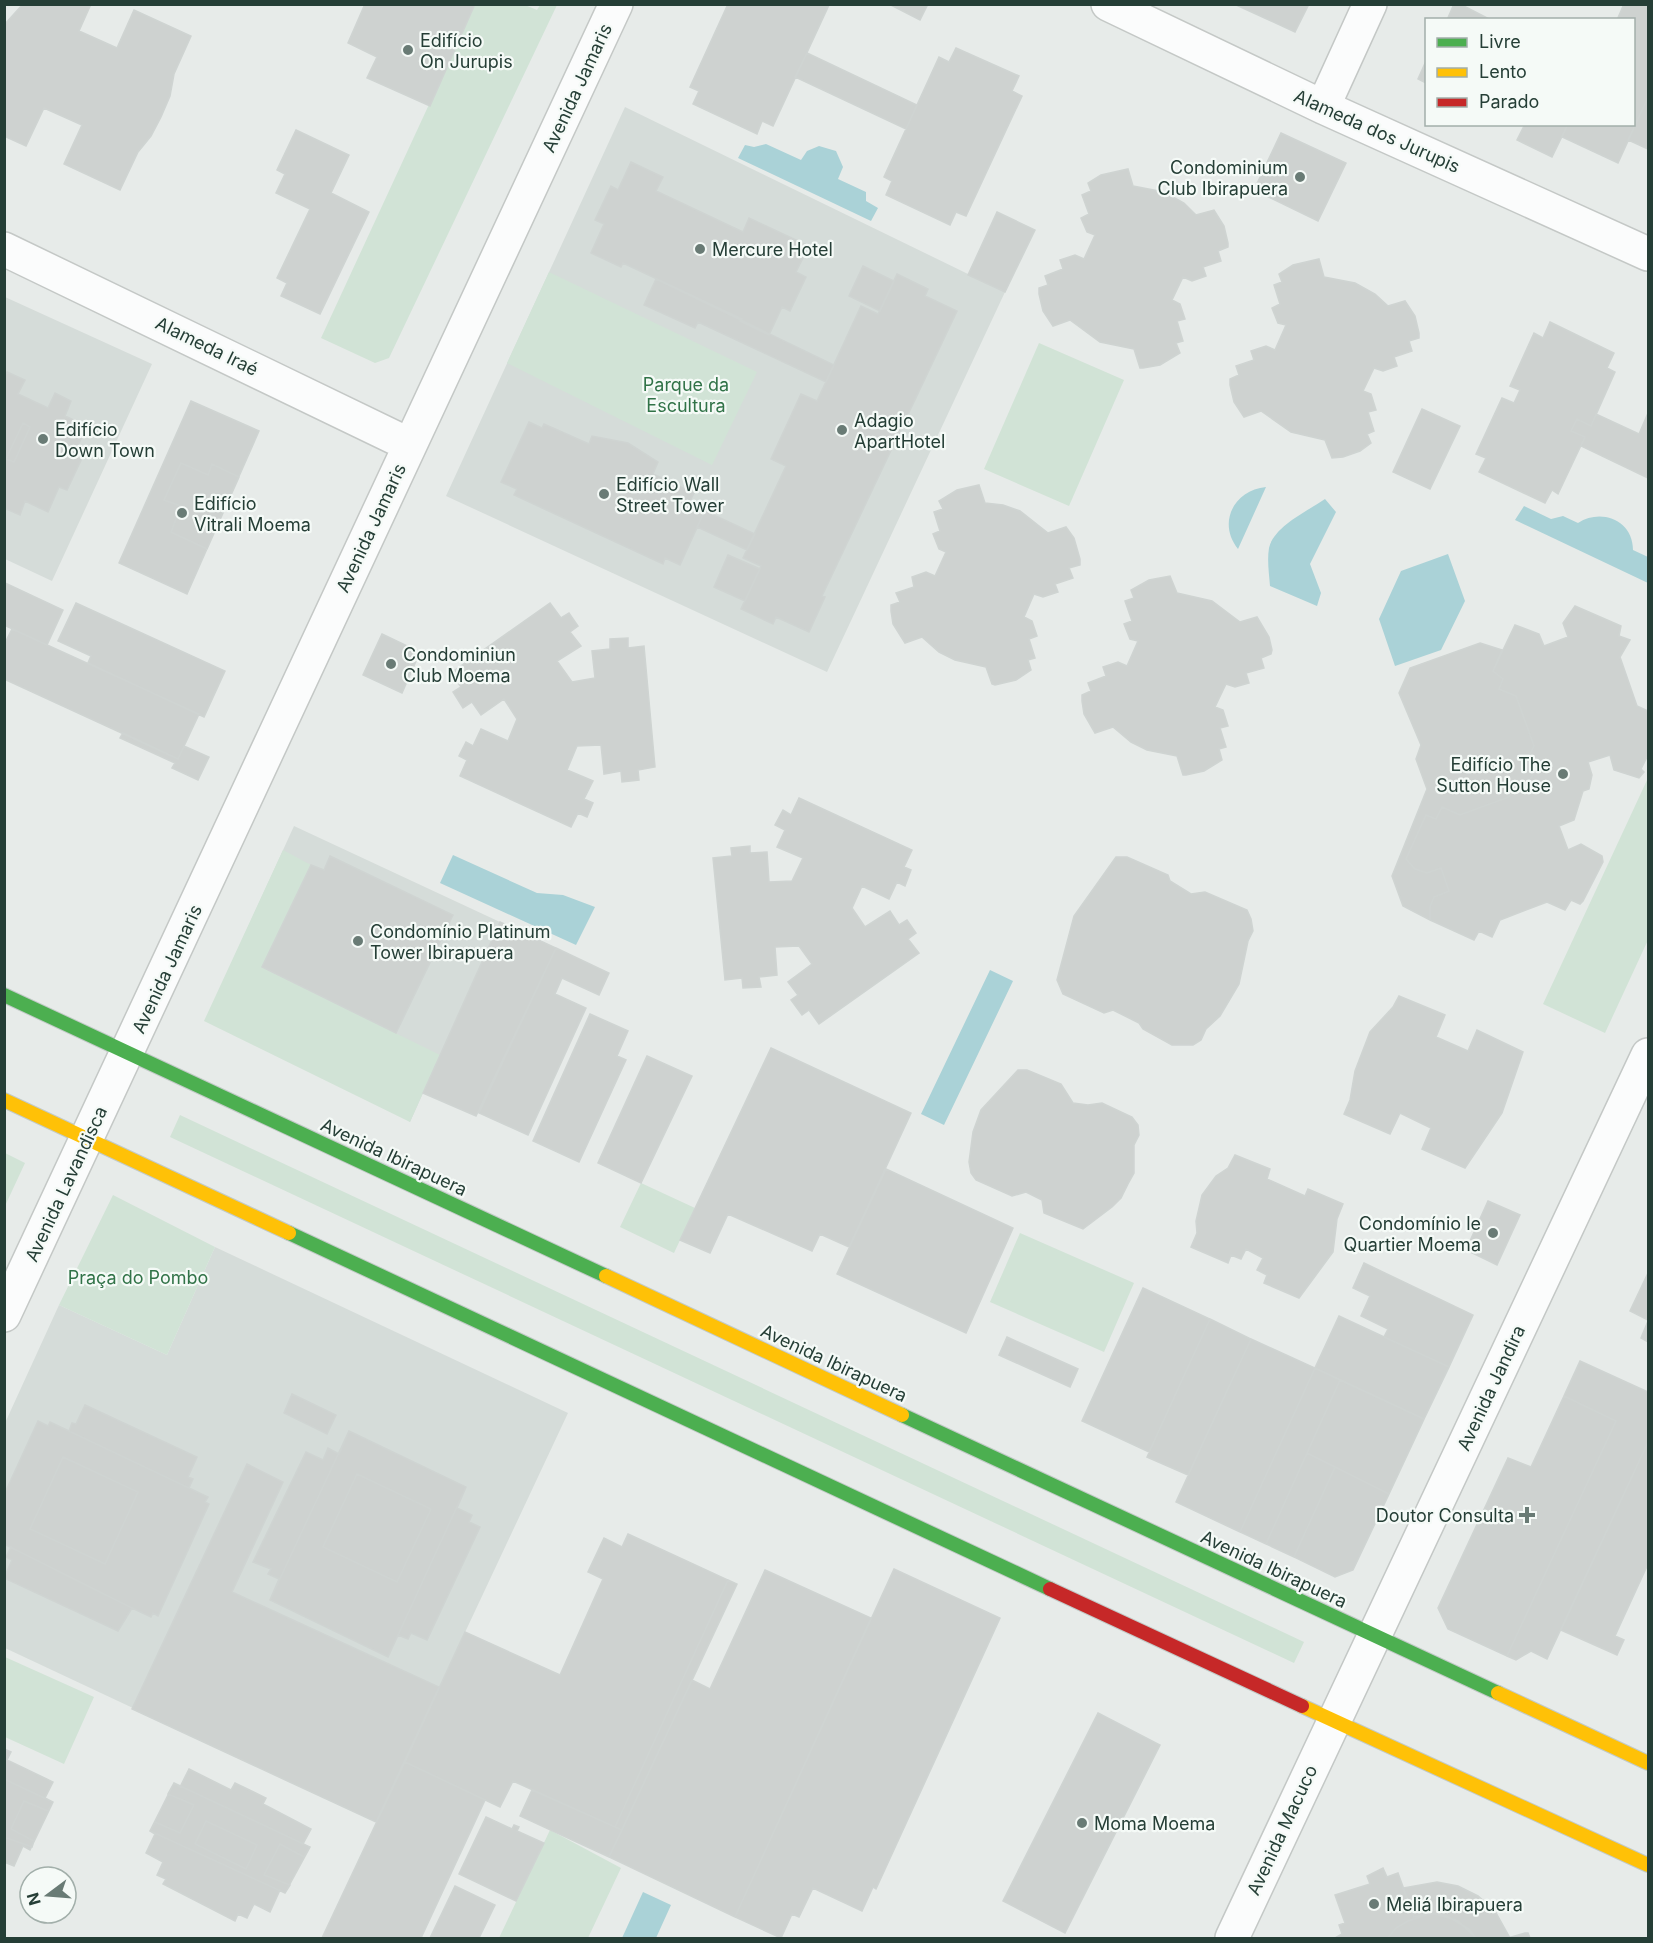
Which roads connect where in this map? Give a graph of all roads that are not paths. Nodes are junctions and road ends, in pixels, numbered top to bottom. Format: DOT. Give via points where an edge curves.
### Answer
graph roads {
  1 [pos="616,4"];
  2 [pos="1107,4"];
  3 [pos="1370,4"];
  4 [pos="1323,107"];
  5 [pos="4,249"];
  6 [pos="1648,254"];
  7 [pos="410,445"];
  8 [pos="4,994"];
  9 [pos="128,1052"];
  10 [pos="1648,1055"];
  11 [pos="4,1100"];
  12 [pos="88,1139"];
  13 [pos="4,1315"];
  14 [pos="1373,1635"];
  15 [pos="1333,1720"];
  16 [pos="1648,1763"];
  17 [pos="1648,1865"];
  18 [pos="1232,1938"];
  1 -- 7 [label="street, Avenida Jamaris"];
  2 -- 4 [label="street, Alameda dos Jurupis"];
  3 -- 4 [label="street"];
  4 -- 6 [label="street, Alameda dos Jurupis"];
  5 -- 7 [label="street, Alameda Iraé"];
  7 -- 9 [label="street, Avenida Jamaris"];
  8 -- 9 [label="main road, Avenida Ibirapuera"];
  9 -- 12 [label="street, Avenida Lavandisca"];
  9 -- 14 [label="main road, Avenida Ibirapuera"];
  10 -- 14 [label="street, Avenida Jandira"];
  11 -- 12 [label="main road"];
  12 -- 13 [label="street, Avenida Lavandisca"];
  12 -- 15 [label="main road"];
  14 -- 15 [label="street, Avenida Jandira"];
  14 -- 16 [label="main road, Avenida Ibirapuera"];
  15 -- 17 [label="main road"];
  15 -- 18 [label="street, Avenida Macuco"];
}
